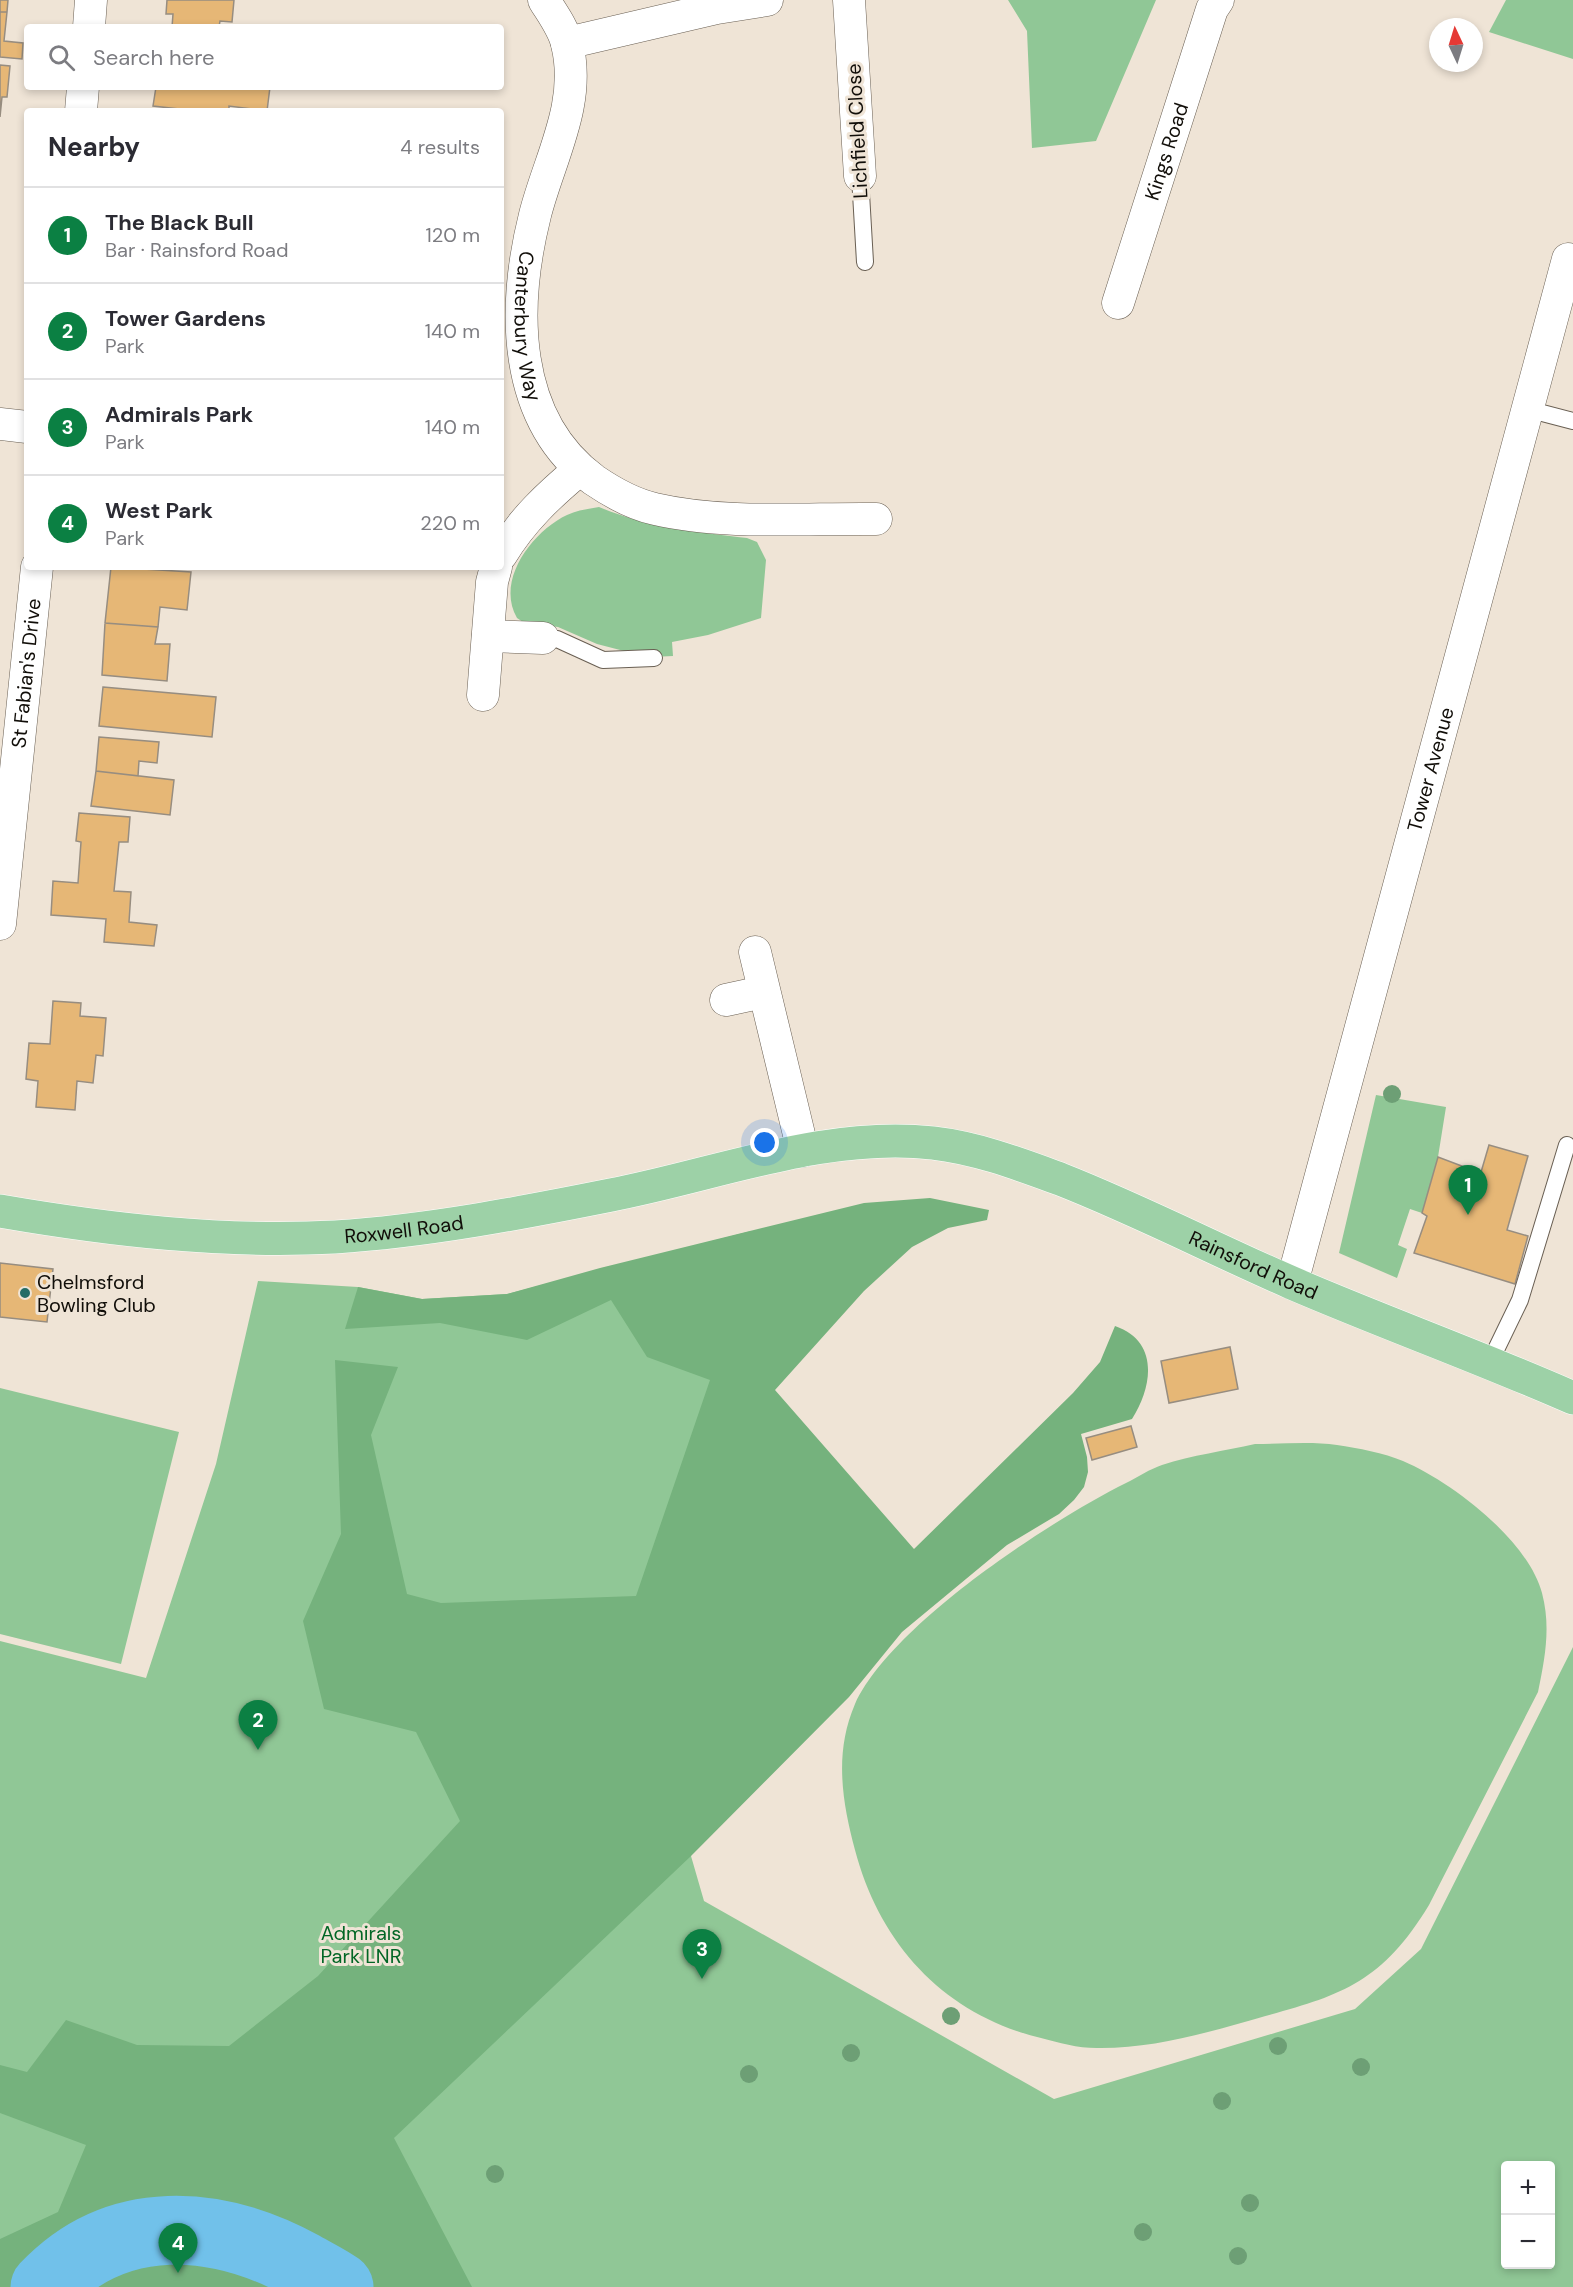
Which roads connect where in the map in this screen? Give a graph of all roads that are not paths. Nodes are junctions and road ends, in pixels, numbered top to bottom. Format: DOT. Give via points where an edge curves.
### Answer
graph roads {
  1 [pos="91,0"];
  2 [pos="544,0"];
  3 [pos="767,0"];
  4 [pos="849,0"];
  5 [pos="1218,0"];
  6 [pos="88,24"];
  7 [pos="567,43"];
  8 [pos="83,90"];
  9 [pos="81,108"];
  10 [pos="860,176"];
  11 [pos="1573,260"];
  12 [pos="865,262"];
  13 [pos="1118,303"];
  14 [pos="1527,409"];
  15 [pos="1573,421"];
  16 [pos="0,424"];
  17 [pos="24,427"];
  18 [pos="580,469"];
  19 [pos="876,519"];
  20 [pos="504,550"];
  21 [pos="37,570"];
  22 [pos="495,570"];
  23 [pos="488,636"];
  24 [pos="543,638"];
  25 [pos="654,658"];
  26 [pos="483,695"];
  27 [pos="0,924"];
  28 [pos="755,952"];
  29 [pos="763,992"];
  30 [pos="726,1000"];
  31 [pos="932,1143"];
  32 [pos="1567,1145"];
  33 [pos="803,1151"];
  34 [pos="0,1211"];
  35 [pos="1292,1283"];
  36 [pos="1490,1362"];
  37 [pos="1573,1398"];
  1 -- 6 [label="street"];
  2 -- 7 [label="street, Canterbury Way"];
  3 -- 7 [label="street"];
  4 -- 10 [label="street, Lichfield Close"];
  5 -- 13 [label="street, Kings Road" via="1208,20"];
  7 -- 18 [label="street, Canterbury Way" via="569,104 535,214 526,258 522,340 536,406 549,433"];
  8 -- 9 [label="street"];
  10 -- 12 [label="lane, Lichfield Close"];
  11 -- 14 [label="street, Tower Avenue" via="1568,259"];
  14 -- 15 [label="lane"];
  14 -- 35 [label="street, Tower Avenue"];
  16 -- 17 [label="street"];
  18 -- 19 [label="street, Canterbury Way" via="628,500 656,509 717,517"];
  18 -- 20 [label="street" via="543,500"];
  21 -- 27 [label="street, St Fabian's Drive"];
  22 -- 23 [label="street"];
  23 -- 24 [label="street"];
  23 -- 26 [label="street"];
  24 -- 25 [label="lane" via="557,639 603,660"];
  28 -- 29 [label="street"];
  29 -- 30 [label="street"];
  29 -- 33 [label="street"];
  31 -- 33 [label="main road, Roxwell Road" via="862,1143"];
  31 -- 35 [label="main road, Rainsford Road" via="1025,1166 1117,1201"];
  32 -- 36 [label="lane" via="1520,1300"];
  33 -- 34 [label="main road, Roxwell Road" via="612,1195 444,1224 334,1237 190,1236"];
  35 -- 36 [label="main road, Rainsford Road"];
  36 -- 37 [label="main road, Rainsford Road"];
}
